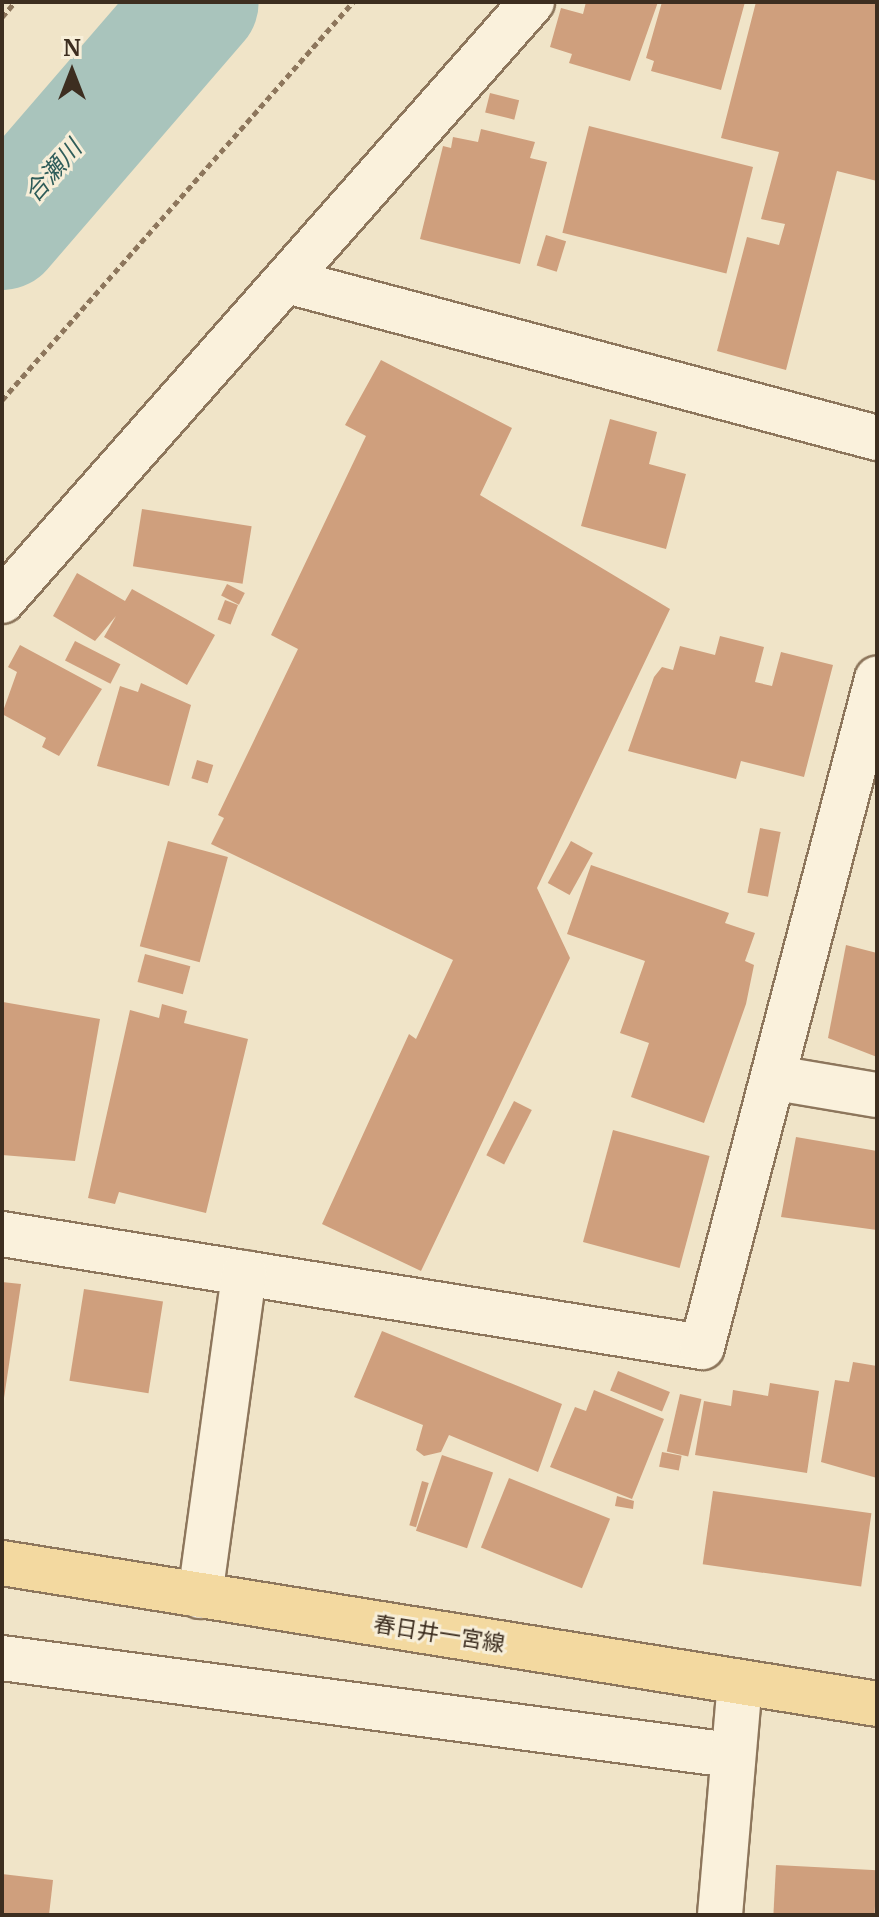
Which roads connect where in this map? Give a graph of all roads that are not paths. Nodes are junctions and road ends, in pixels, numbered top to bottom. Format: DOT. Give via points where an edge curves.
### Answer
graph roads {
  1 [pos="532,2"];
  2 [pos="287,281"];
  3 [pos="877,438"];
  4 [pos="2,601"];
  5 [pos="877,679"];
  6 [pos="776,1078"];
  7 [pos="877,1095"];
  8 [pos="2,1234"];
  9 [pos="244,1273"];
  10 [pos="2,1563"];
  11 [pos="200,1596"];
  12 [pos="2,1658"];
  13 [pos="740,1683"];
  14 [pos="877,1704"];
  15 [pos="730,1755"];
  16 [pos="720,1915"];
  1 -- 2 [label="street"];
  2 -- 3 [label="street"];
  2 -- 4 [label="street"];
  5 -- 6 [label="street"];
  6 -- 7 [label="street"];
  6 -- 9 [label="street" via="702,1347"];
  8 -- 9 [label="street"];
  9 -- 11 [label="street"];
  10 -- 11 [label="main road, 春日井一宮線"];
  11 -- 13 [label="main road, 春日井一宮線"];
  12 -- 15 [label="street"];
  13 -- 14 [label="main road, 春日井一宮線"];
  13 -- 15 [label="street"];
  15 -- 16 [label="street"];
}
